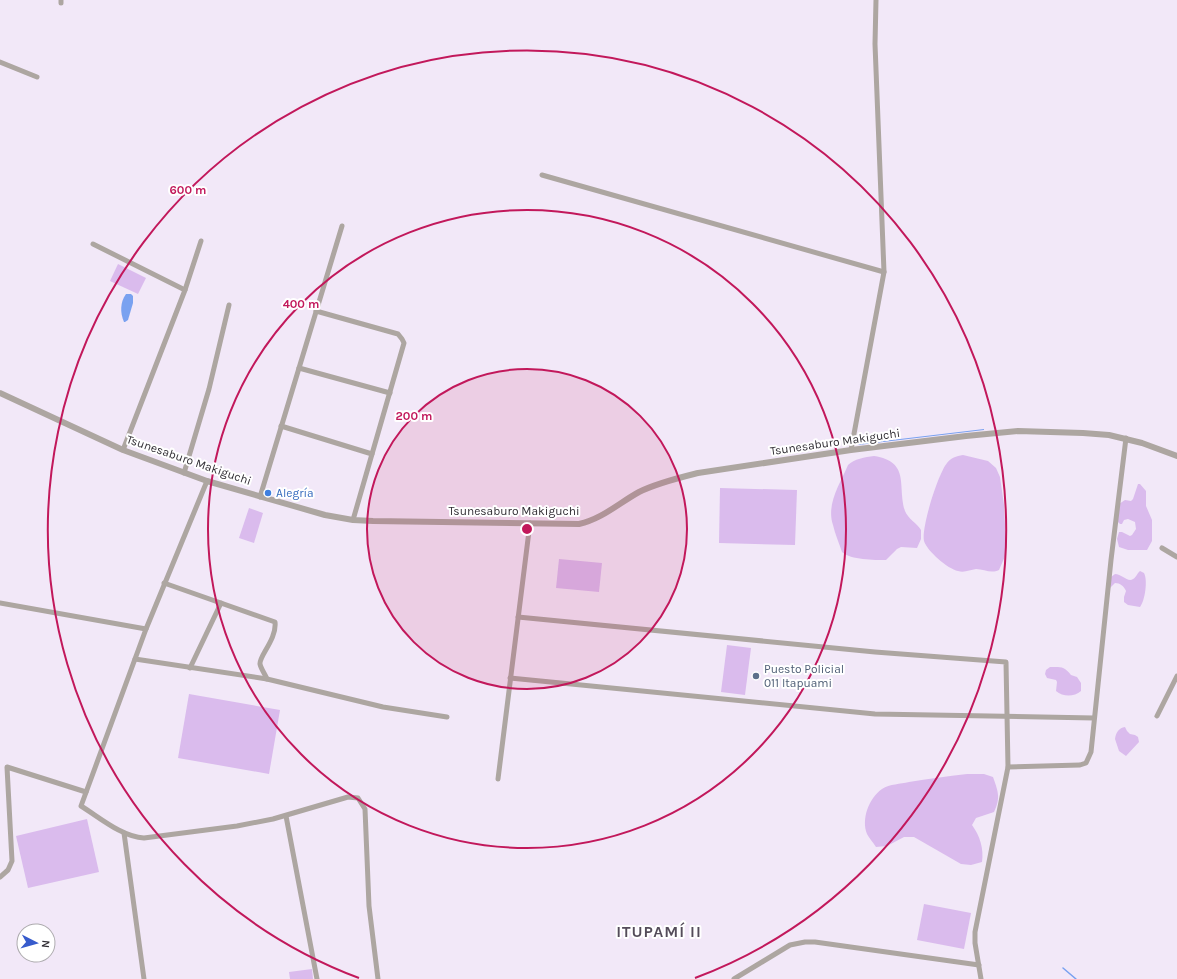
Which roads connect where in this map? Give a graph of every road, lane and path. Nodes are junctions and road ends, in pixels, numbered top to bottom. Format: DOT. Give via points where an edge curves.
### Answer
graph roads {
  1 [pos="876,0"];
  2 [pos="0,62"];
  3 [pos="37,77"];
  4 [pos="542,175"];
  5 [pos="342,226"];
  6 [pos="201,241"];
  7 [pos="93,244"];
  8 [pos="884,272"];
  9 [pos="185,290"];
  10 [pos="229,304"];
  11 [pos="316,311"];
  12 [pos="299,368"];
  13 [pos="0,393"];
  14 [pos="390,394"];
  15 [pos="281,426"];
  16 [pos="1126,438"];
  17 [pos="123,450"];
  18 [pos="851,450"];
  19 [pos="372,454"];
  20 [pos="1177,456"];
  21 [pos="184,473"];
  22 [pos="207,481"];
  23 [pos="260,497"];
  24 [pos="353,520"];
  25 [pos="530,523"];
  26 [pos="1162,548"];
  27 [pos="1177,557"];
  28 [pos="164,584"];
  29 [pos="0,603"];
  30 [pos="221,603"];
  31 [pos="518,617"];
  32 [pos="146,629"];
  33 [pos="134,659"];
  34 [pos="190,668"];
  35 [pos="1177,676"];
  36 [pos="267,678"];
  37 [pos="510,678"];
  38 [pos="447,716"];
  39 [pos="1006,716"];
  40 [pos="1158,716"];
  41 [pos="1094,718"];
  42 [pos="1008,767"];
  43 [pos="498,779"];
  44 [pos="86,792"];
  45 [pos="286,816"];
  46 [pos="124,833"];
  47 [pos="0,877"];
  48 [pos="979,965"];
  49 [pos="144,979"];
  50 [pos="317,979"];
  51 [pos="378,979"];
  52 [pos="734,979"];
  53 [pos="981,979"];
  1 -- 8 [label="street" via="875,52"];
  2 -- 3 [label="street"];
  4 -- 8 [label="street"];
  5 -- 11 [label="street"];
  6 -- 9 [label="street"];
  7 -- 9 [label="street"];
  8 -- 18 [label="street"];
  9 -- 17 [label="street"];
  10 -- 21 [label="street" via="209,389"];
  11 -- 12 [label="street"];
  11 -- 14 [label="street" via="398,334 404,343"];
  12 -- 14 [label="street"];
  12 -- 15 [label="street"];
  13 -- 17 [label="street, Tsunesaburo Makiguchi"];
  14 -- 19 [label="street"];
  15 -- 19 [label="street"];
  15 -- 23 [label="street"];
  16 -- 18 [label="street, Tsunesaburo Makiguchi" via="1096,434 1018,431"];
  16 -- 20 [label="street, Tsunesaburo Makiguchi"];
  16 -- 41 [label="street"];
  17 -- 21 [label="street, Tsunesaburo Makiguchi"];
  18 -- 25 [label="street, Tsunesaburo Makiguchi" via="680,477 640,492 586,522"];
  19 -- 24 [label="street"];
  21 -- 22 [label="street, Tsunesaburo Makiguchi"];
  22 -- 23 [label="street, Tsunesaburo Makiguchi"];
  22 -- 28 [label="street"];
  23 -- 24 [label="street, Tsunesaburo Makiguchi"];
  24 -- 25 [label="street, Tsunesaburo Makiguchi"];
  25 -- 31 [label="street"];
  26 -- 27 [label="street"];
  28 -- 30 [label="street"];
  28 -- 32 [label="street"];
  29 -- 32 [label="street"];
  30 -- 34 [label="street"];
  30 -- 36 [label="street" via="275,622 272,640 260,660"];
  31 -- 37 [label="street"];
  31 -- 39 [label="street" via="1006,662"];
  32 -- 33 [label="street"];
  33 -- 34 [label="street"];
  33 -- 44 [label="street"];
  34 -- 36 [label="street"];
  35 -- 40 [label="street"];
  36 -- 38 [label="street" via="383,707"];
  37 -- 39 [label="street" via="876,714"];
  37 -- 43 [label="street"];
  39 -- 41 [label="street"];
  39 -- 42 [label="street"];
  41 -- 42 [label="street" via="1090,752 1086,763"];
  42 -- 48 [label="street" via="975,932"];
  44 -- 46 [label="street" via="81,806"];
  44 -- 47 [label="street" via="7,767 12,861 8,870"];
  45 -- 46 [label="street" via="237,826 147,837"];
  45 -- 50 [label="street"];
  45 -- 51 [label="street" via="348,797 358,798 365,809 369,906"];
  46 -- 49 [label="street"];
  48 -- 52 [label="street" via="805,942 790,945"];
  48 -- 53 [label="street"];
}
